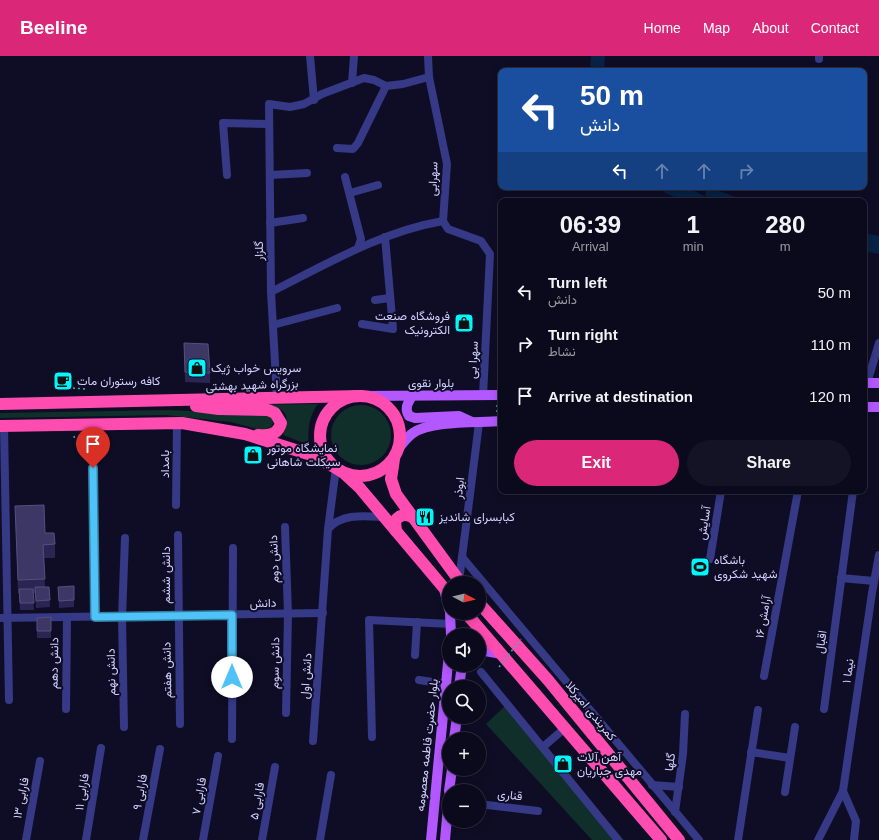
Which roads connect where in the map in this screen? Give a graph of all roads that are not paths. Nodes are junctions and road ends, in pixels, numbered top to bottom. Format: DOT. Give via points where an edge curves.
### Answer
graph roads {
  1 [pos="310,56"];
  2 [pos="354,56"];
  3 [pos="428,56"];
  4 [pos="429,77"];
  5 [pos="352,83"];
  6 [pos="386,86"];
  7 [pos="314,100"];
  8 [pos="269,124"];
  9 [pos="337,148"];
  10 [pos="307,173"];
  11 [pos="227,175"];
  12 [pos="270,175"];
  13 [pos="345,177"];
  14 [pos="378,185"];
  15 [pos="350,193"];
  16 [pos="303,218"];
  17 [pos="442,221"];
  18 [pos="270,224"];
  19 [pos="385,236"];
  20 [pos="358,248"];
  21 [pos="271,292"];
  22 [pos="390,298"];
  23 [pos="375,300"];
  24 [pos="337,308"];
  25 [pos="362,324"];
  26 [pos="273,325"];
  27 [pos="879,343"];
  28 [pos="867,380"];
  29 [pos="867,383"];
  30 [pos="879,383"];
  31 [pos="498,395"];
  32 [pos="361,396"];
  33 [pos="412,396"];
  34 [pos="483,396"];
  35 [pos="277,398"];
  36 [pos="157,401"];
  37 [pos="0,404"];
  38 [pos="867,407"];
  39 [pos="879,407"];
  40 [pos="476,422"];
  41 [pos="498,422"];
  42 [pos="177,423"];
  43 [pos="93,424"];
  44 [pos="2,426"];
  45 [pos="245,434"];
  46 [pos="397,453"];
  47 [pos="340,470"];
  48 [pos="721,494"];
  49 [pos="797,494"];
  50 [pos="853,494"];
  51 [pos="176,505"];
  52 [pos="384,517"];
  53 [pos="412,517"];
  54 [pos="284,527"];
  55 [pos="328,529"];
  56 [pos="396,532"];
  57 [pos="178,535"];
  58 [pos="125,538"];
  59 [pos="233,548"];
  60 [pos="879,555"];
  61 [pos="462,557"];
  62 [pos="710,559"];
  63 [pos="456,576"];
  64 [pos="460,576"];
  65 [pos="842,578"];
  66 [pos="874,581"];
  67 [pos="442,585"];
  68 [pos="875,593"];
  69 [pos="486,609"];
  70 [pos="323,613"];
  71 [pos="288,614"];
  72 [pos="232,615"];
  73 [pos="178,616"];
  74 [pos="3,617"];
  75 [pos="67,617"];
  76 [pos="95,617"];
  77 [pos="122,617"];
  78 [pos="451,620"];
  79 [pos="472,620"];
  80 [pos="417,622"];
  81 [pos="451,624"];
  82 [pos="451,628"];
  83 [pos="519,637"];
  84 [pos="486,651"];
  85 [pos="502,654"];
  86 [pos="415,655"];
  87 [pos="482,672"];
  88 [pos="552,676"];
  89 [pos="764,676"];
  90 [pos="419,680"];
  91 [pos="442,683"];
  92 [pos="9,700"];
  93 [pos="66,708"];
  94 [pos="824,709"];
  95 [pos="758,710"];
  96 [pos="286,713"];
  97 [pos="685,714"];
  98 [pos="180,724"];
  99 [pos="442,724"];
  100 [pos="124,727"];
  101 [pos="795,727"];
  102 [pos="565,728"];
  103 [pos="372,737"];
  104 [pos="232,739"];
  105 [pos="313,742"];
  106 [pos="101,748"];
  107 [pos="542,748"];
  108 [pos="160,749"];
  109 [pos="751,752"];
  110 [pos="218,756"];
  111 [pos="790,758"];
  112 [pos="40,761"];
  113 [pos="275,767"];
  114 [pos="331,775"];
  115 [pos="652,785"];
  116 [pos="679,787"];
  117 [pos="785,792"];
  118 [pos="843,792"];
  119 [pos="435,798"];
  120 [pos="442,799"];
  121 [pos="486,805"];
  122 [pos="538,810"];
  123 [pos="675,812"];
  124 [pos="446,828"];
  125 [pos="26,840"];
  126 [pos="86,840"];
  127 [pos="143,840"];
  128 [pos="203,840"];
  129 [pos="262,840"];
  130 [pos="320,840"];
  131 [pos="431,840"];
  132 [pos="445,840"];
  133 [pos="618,840"];
  134 [pos="661,840"];
  135 [pos="679,840"];
  136 [pos="699,840"];
  137 [pos="738,840"];
  138 [pos="818,840"];
  139 [pos="854,840"];
  1 -- 7 [label="street"];
  2 -- 5 [label="street"];
  3 -- 4 [label="street, سهرابی"];
  4 -- 6 [label="street"];
  4 -- 17 [label="street, سهرابی" via="447,164"];
  5 -- 6 [label="street" via="364,78"];
  5 -- 7 [label="street" via="322,94"];
  6 -- 9 [label="street" via="358,143 353,149"];
  7 -- 8 [label="street, گلزار" via="290,107 269,104"];
  8 -- 11 [label="street" via="223,123"];
  8 -- 12 [label="street, گلزار"];
  10 -- 12 [label="street"];
  12 -- 18 [label="street, گلزار"];
  13 -- 15 [label="street"];
  14 -- 15 [label="street"];
  15 -- 20 [label="street" via="361,239"];
  16 -- 18 [label="street"];
  17 -- 19 [label="street" via="415,226"];
  17 -- 34 [label="street, سهرا بی" via="448,229 480,241 490,254"];
  18 -- 21 [label="street, گلزار"];
  19 -- 20 [label="street"];
  19 -- 22 [label="street"];
  20 -- 21 [label="street"];
  21 -- 26 [label="street, گلزار"];
  22 -- 23 [label="street"];
  22 -- 25 [label="street" via="393,329"];
  24 -- 26 [label="street"];
  26 -- 35 [label="street, گلزار"];
  27 -- 28 [label="street"];
  29 -- 30 [label="main road"];
  31 -- 34 [label="main road, بلوار نقوی"];
  32 -- 33 [label="main road, بلوار نقوی"];
  32 -- 35 [label="highway, بزرگراه شهید بهشتی"];
  32 -- 46 [label="highway" via="379,400 393,413 400,430"];
  32 -- 47 [label="highway" via="351,397 334,406 322,423 321,442 328,461"];
  33 -- 34 [label="main road, بلوار نقوی"];
  33 -- 40 [label="main road" via="406,406 409,416 459,416"];
  35 -- 36 [label="highway, بزرگراه شهید بهشتی"];
  36 -- 37 [label="highway, بزرگراه شهید بهشتی"];
  36 -- 45 [label="highway" via="219,409 268,410 278,416 280,423 274,433"];
  38 -- 39 [label="main road"];
  40 -- 41 [label="main road"];
  40 -- 46 [label="main road" via="426,427 413,433"];
  40 -- 61 [label="street, ابوذر"];
  42 -- 43 [label="highway"];
  42 -- 45 [label="highway"];
  42 -- 51 [label="street, بامداد"];
  43 -- 44 [label="highway"];
  43 -- 76 [label="street"];
  44 -- 74 [label="street"];
  45 -- 47 [label="highway" via="308,454"];
  46 -- 47 [label="highway" via="389,465 373,474 364,476"];
  46 -- 53 [label="highway" via="391,473 392,484"];
  47 -- 52 [label="highway" via="359,487"];
  47 -- 55 [label="street"];
  48 -- 62 [label="street, آسایش"];
  49 -- 89 [label="street, آرامش ۱۶"];
  50 -- 65 [label="street, اقبال"];
  52 -- 55 [label="street" via="347,518 335,522"];
  52 -- 56 [label="highway"];
  53 -- 56 [label="highway" via="398,517 395,521"];
  53 -- 63 [label="highway"];
  54 -- 71 [label="street, دانش دوم"];
  55 -- 70 [label="street"];
  56 -- 67 [label="highway"];
  57 -- 73 [label="street, دانش ششم"];
  58 -- 77 [label="street, دانش نهم"];
  59 -- 72 [label="street"];
  60 -- 66 [label="street, نیما ۱"];
  61 -- 64 [label="street, ابوذر"];
  61 -- 83 [label="street"];
  65 -- 66 [label="street"];
  65 -- 94 [label="street, اقبال"];
  66 -- 68 [label="street, نیما ۱"];
  68 -- 118 [label="street, نیما ۱"];
  69 -- 83 [label="highway, کمربندی امیرکلا"];
  70 -- 71 [label="street, دانش"];
  70 -- 105 [label="street, دانش اول"];
  71 -- 72 [label="street, دانش"];
  71 -- 96 [label="street, دانش سوم"];
  72 -- 73 [label="street, دانش"];
  72 -- 104 [label="street"];
  73 -- 77 [label="street, دانش"];
  73 -- 98 [label="street, دانش هفتم"];
  74 -- 75 [label="street, دانش"];
  74 -- 92 [label="street"];
  75 -- 76 [label="street, دانش"];
  75 -- 93 [label="street, دانش دهم"];
  76 -- 77 [label="street, دانش"];
  77 -- 100 [label="street, دانش نهم"];
  78 -- 81 [label="main road"];
  79 -- 85 [label="highway"];
  80 -- 81 [label="street"];
  80 -- 86 [label="street"];
  80 -- 103 [label="street" via="369,620"];
  81 -- 82 [label="main road"];
  83 -- 88 [label="highway, کمربندی امیرکلا"];
  84 -- 85 [label="main road"];
  85 -- 102 [label="highway"];
  87 -- 107 [label="street"];
  88 -- 115 [label="street"];
  88 -- 135 [label="highway, کمربندی امیرکلا"];
  90 -- 91 [label="street"];
  95 -- 109 [label="street"];
  97 -- 116 [label="street, گلها"];
  99 -- 119 [label="main road, بلوار حضرت فاطمه معصومه"];
  101 -- 111 [label="street"];
  102 -- 107 [label="street"];
  102 -- 134 [label="highway"];
  106 -- 126 [label="street, فارابی ۱۱"];
  107 -- 133 [label="street"];
  108 -- 127 [label="street, فارابی ۹"];
  109 -- 111 [label="street"];
  109 -- 137 [label="street"];
  110 -- 128 [label="street, فارابی ۷"];
  111 -- 117 [label="street"];
  112 -- 125 [label="street, فارابی ۱۳"];
  113 -- 129 [label="street, فارابی ۵"];
  114 -- 130 [label="street"];
  115 -- 116 [label="street"];
  115 -- 123 [label="street"];
  116 -- 123 [label="street, گلها"];
  118 -- 138 [label="street, نیما ۱"];
  118 -- 139 [label="street" via="856,821"];
  119 -- 120 [label="main road"];
  119 -- 131 [label="main road, بلوار حضرت فاطمه معصومه"];
  121 -- 122 [label="street, قناری"];
  123 -- 136 [label="street"];
  124 -- 132 [label="main road"];
}
